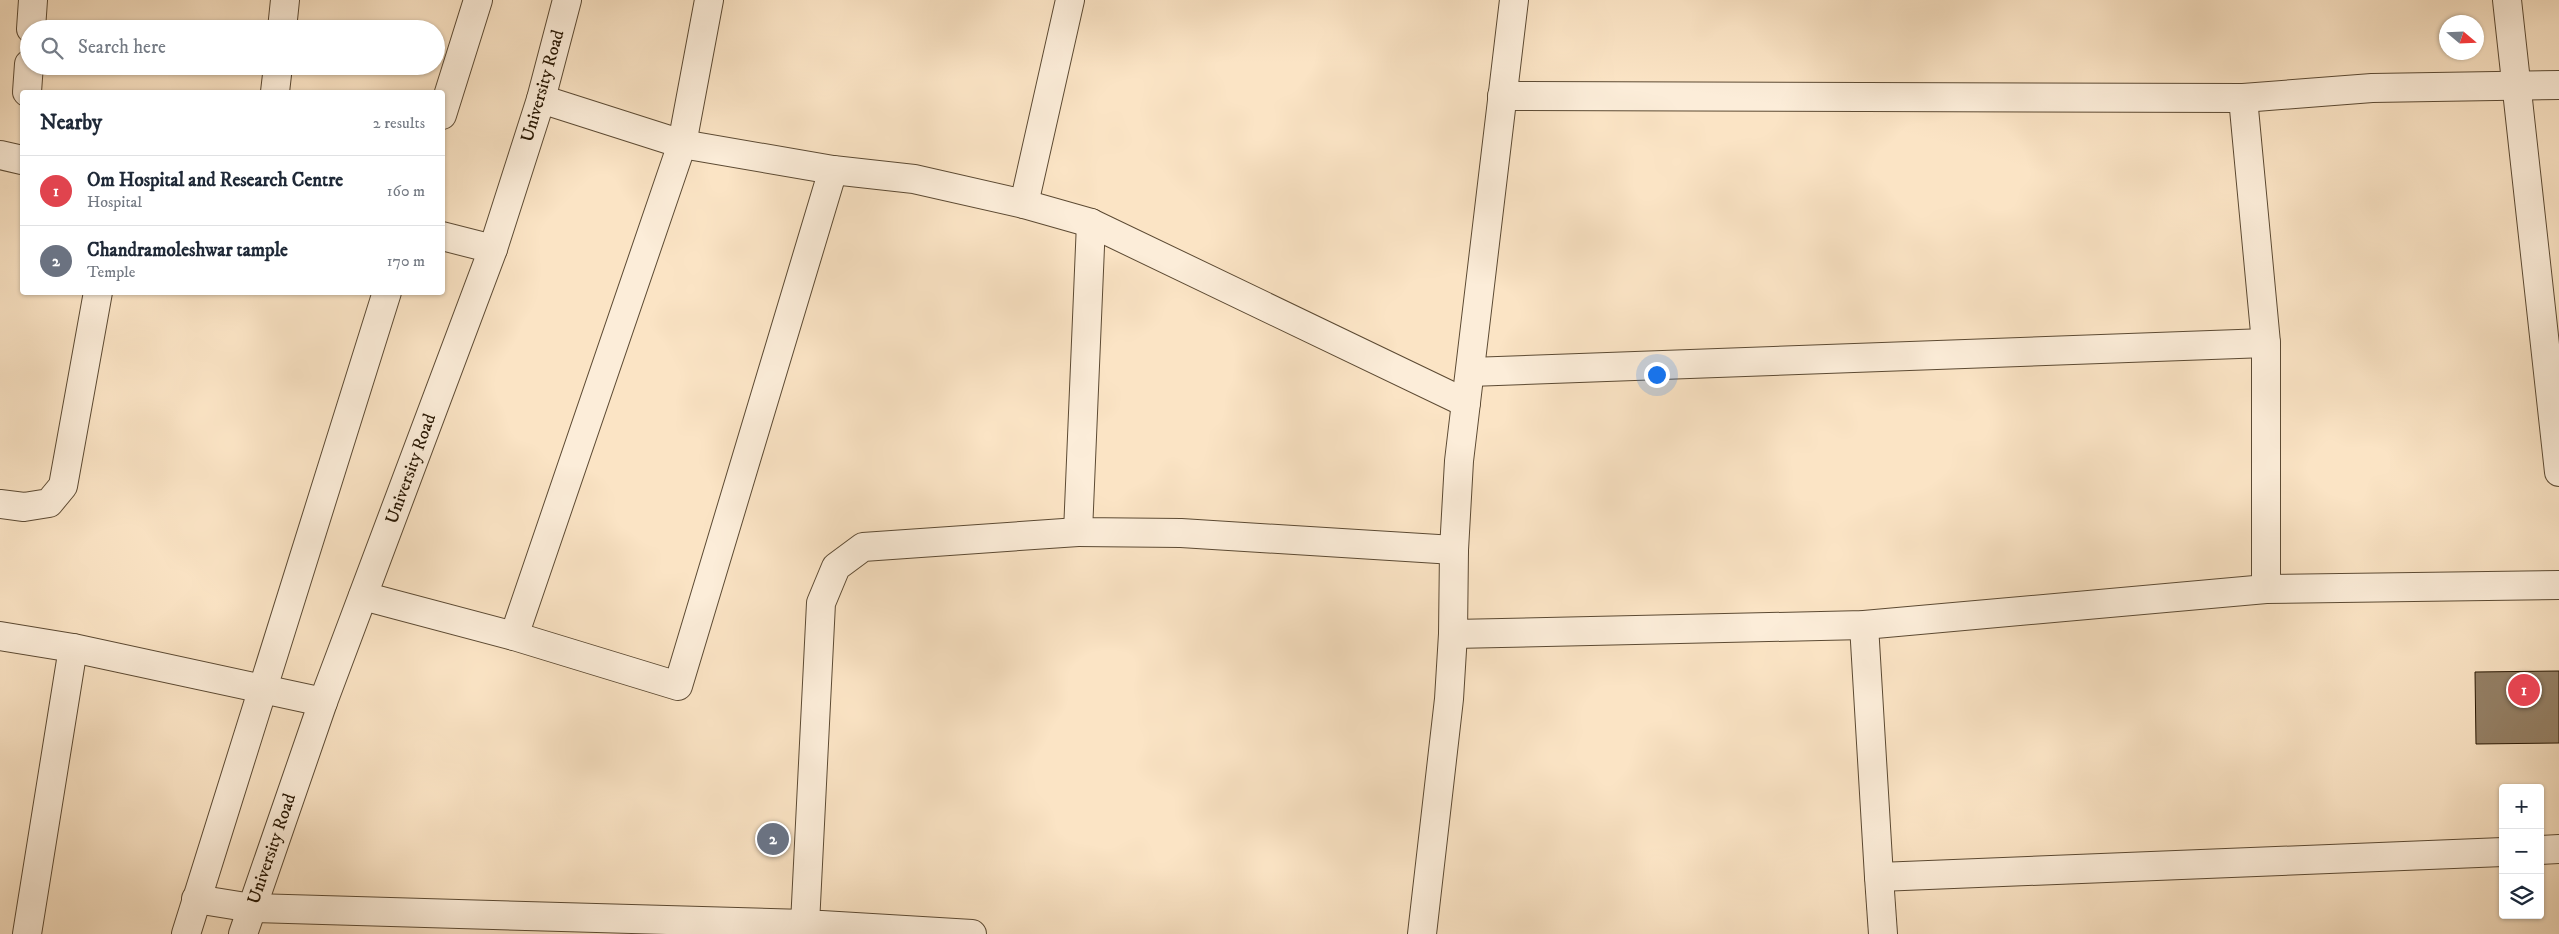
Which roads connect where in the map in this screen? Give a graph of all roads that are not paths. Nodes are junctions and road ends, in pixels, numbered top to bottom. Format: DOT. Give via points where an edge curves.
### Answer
graph roads {
  1 [pos="34,0"];
  2 [pos="285,0"];
  3 [pos="478,0"];
  4 [pos="567,0"];
  5 [pos="709,0"];
  6 [pos="1070,0"];
  7 [pos="1514,0"];
  8 [pos="2507,0"];
  9 [pos="32,20"];
  10 [pos="283,20"];
  11 [pos="28,75"];
  12 [pos="277,75"];
  13 [pos="2559,85"];
  14 [pos="2516,86"];
  15 [pos="27,90"];
  16 [pos="275,90"];
  17 [pos="1502,96"];
  18 [pos="2243,98"];
  19 [pos="541,99"];
  20 [pos="445,105"];
  21 [pos="682,144"];
  22 [pos="833,170"];
  23 [pos="1024,204"];
  24 [pos="1091,223"];
  25 [pos="445,237"];
  26 [pos="492,249"];
  27 [pos="97,295"];
  28 [pos="387,295"];
  29 [pos="2266,343"];
  30 [pos="1470,372"];
  31 [pos="1466,404"];
  32 [pos="2559,472"];
  33 [pos="0,504"];
  34 [pos="1078,532"];
  35 [pos="1454,550"];
  36 [pos="2559,585"];
  37 [pos="2266,589"];
  38 [pos="363,596"];
  39 [pos="1864,626"];
  40 [pos="1453,634"];
  41 [pos="0,636"];
  42 [pos="514,636"];
  43 [pos="73,648"];
  44 [pos="264,689"];
  45 [pos="323,702"];
  46 [pos="2559,849"];
  47 [pos="2544,850"];
  48 [pos="2499,852"];
  49 [pos="1879,877"];
  50 [pos="196,899"];
  51 [pos="252,908"];
  52 [pos="488,924"];
  53 [pos="805,929"];
  54 [pos="27,934"];
  55 [pos="186,934"];
  56 [pos="243,934"];
  57 [pos="972,934"];
  58 [pos="1422,934"];
  59 [pos="1882,934"];
  1 -- 9 [label="street"];
  2 -- 10 [label="street"];
  3 -- 20 [label="street"];
  4 -- 19 [label="street, University Road"];
  5 -- 21 [label="street"];
  6 -- 23 [label="street"];
  7 -- 17 [label="street"];
  8 -- 14 [label="street"];
  11 -- 15 [label="street"];
  12 -- 16 [label="street"];
  13 -- 14 [label="street"];
  14 -- 18 [label="street" via="2372,88"];
  14 -- 32 [label="street"];
  17 -- 18 [label="street"];
  17 -- 30 [label="street"];
  18 -- 29 [label="street"];
  19 -- 21 [label="street"];
  19 -- 26 [label="street, University Road"];
  21 -- 22 [label="street"];
  21 -- 42 [label="street"];
  22 -- 23 [label="street" via="914,179"];
  22 -- 42 [label="street" via="678,686"];
  23 -- 24 [label="street"];
  24 -- 31 [label="street"];
  24 -- 34 [label="street"];
  25 -- 26 [label="street"];
  26 -- 38 [label="street, University Road"];
  27 -- 33 [label="street" via="63,486 49,503 24,507"];
  28 -- 44 [label="street"];
  29 -- 30 [label="street"];
  29 -- 37 [label="street"];
  30 -- 31 [label="street"];
  31 -- 35 [label="street"];
  34 -- 35 [label="street" via="1181,533"];
  34 -- 53 [label="street" via="863,547 836,567 821,603"];
  35 -- 40 [label="street"];
  36 -- 37 [label="street"];
  37 -- 39 [label="street"];
  38 -- 42 [label="street"];
  38 -- 45 [label="street, University Road"];
  39 -- 40 [label="street"];
  39 -- 49 [label="street"];
  40 -- 58 [label="street" via="1449,699"];
  41 -- 43 [label="street"];
  43 -- 44 [label="street"];
  43 -- 54 [label="street"];
  44 -- 45 [label="street"];
  44 -- 50 [label="street"];
  45 -- 51 [label="street, University Road"];
  46 -- 47 [label="street"];
  48 -- 49 [label="street"];
  49 -- 59 [label="street"];
  50 -- 51 [label="street"];
  50 -- 55 [label="street"];
  51 -- 52 [label="street"];
  51 -- 56 [label="street, University Road"];
  52 -- 53 [label="street"];
  53 -- 57 [label="street"];
}
